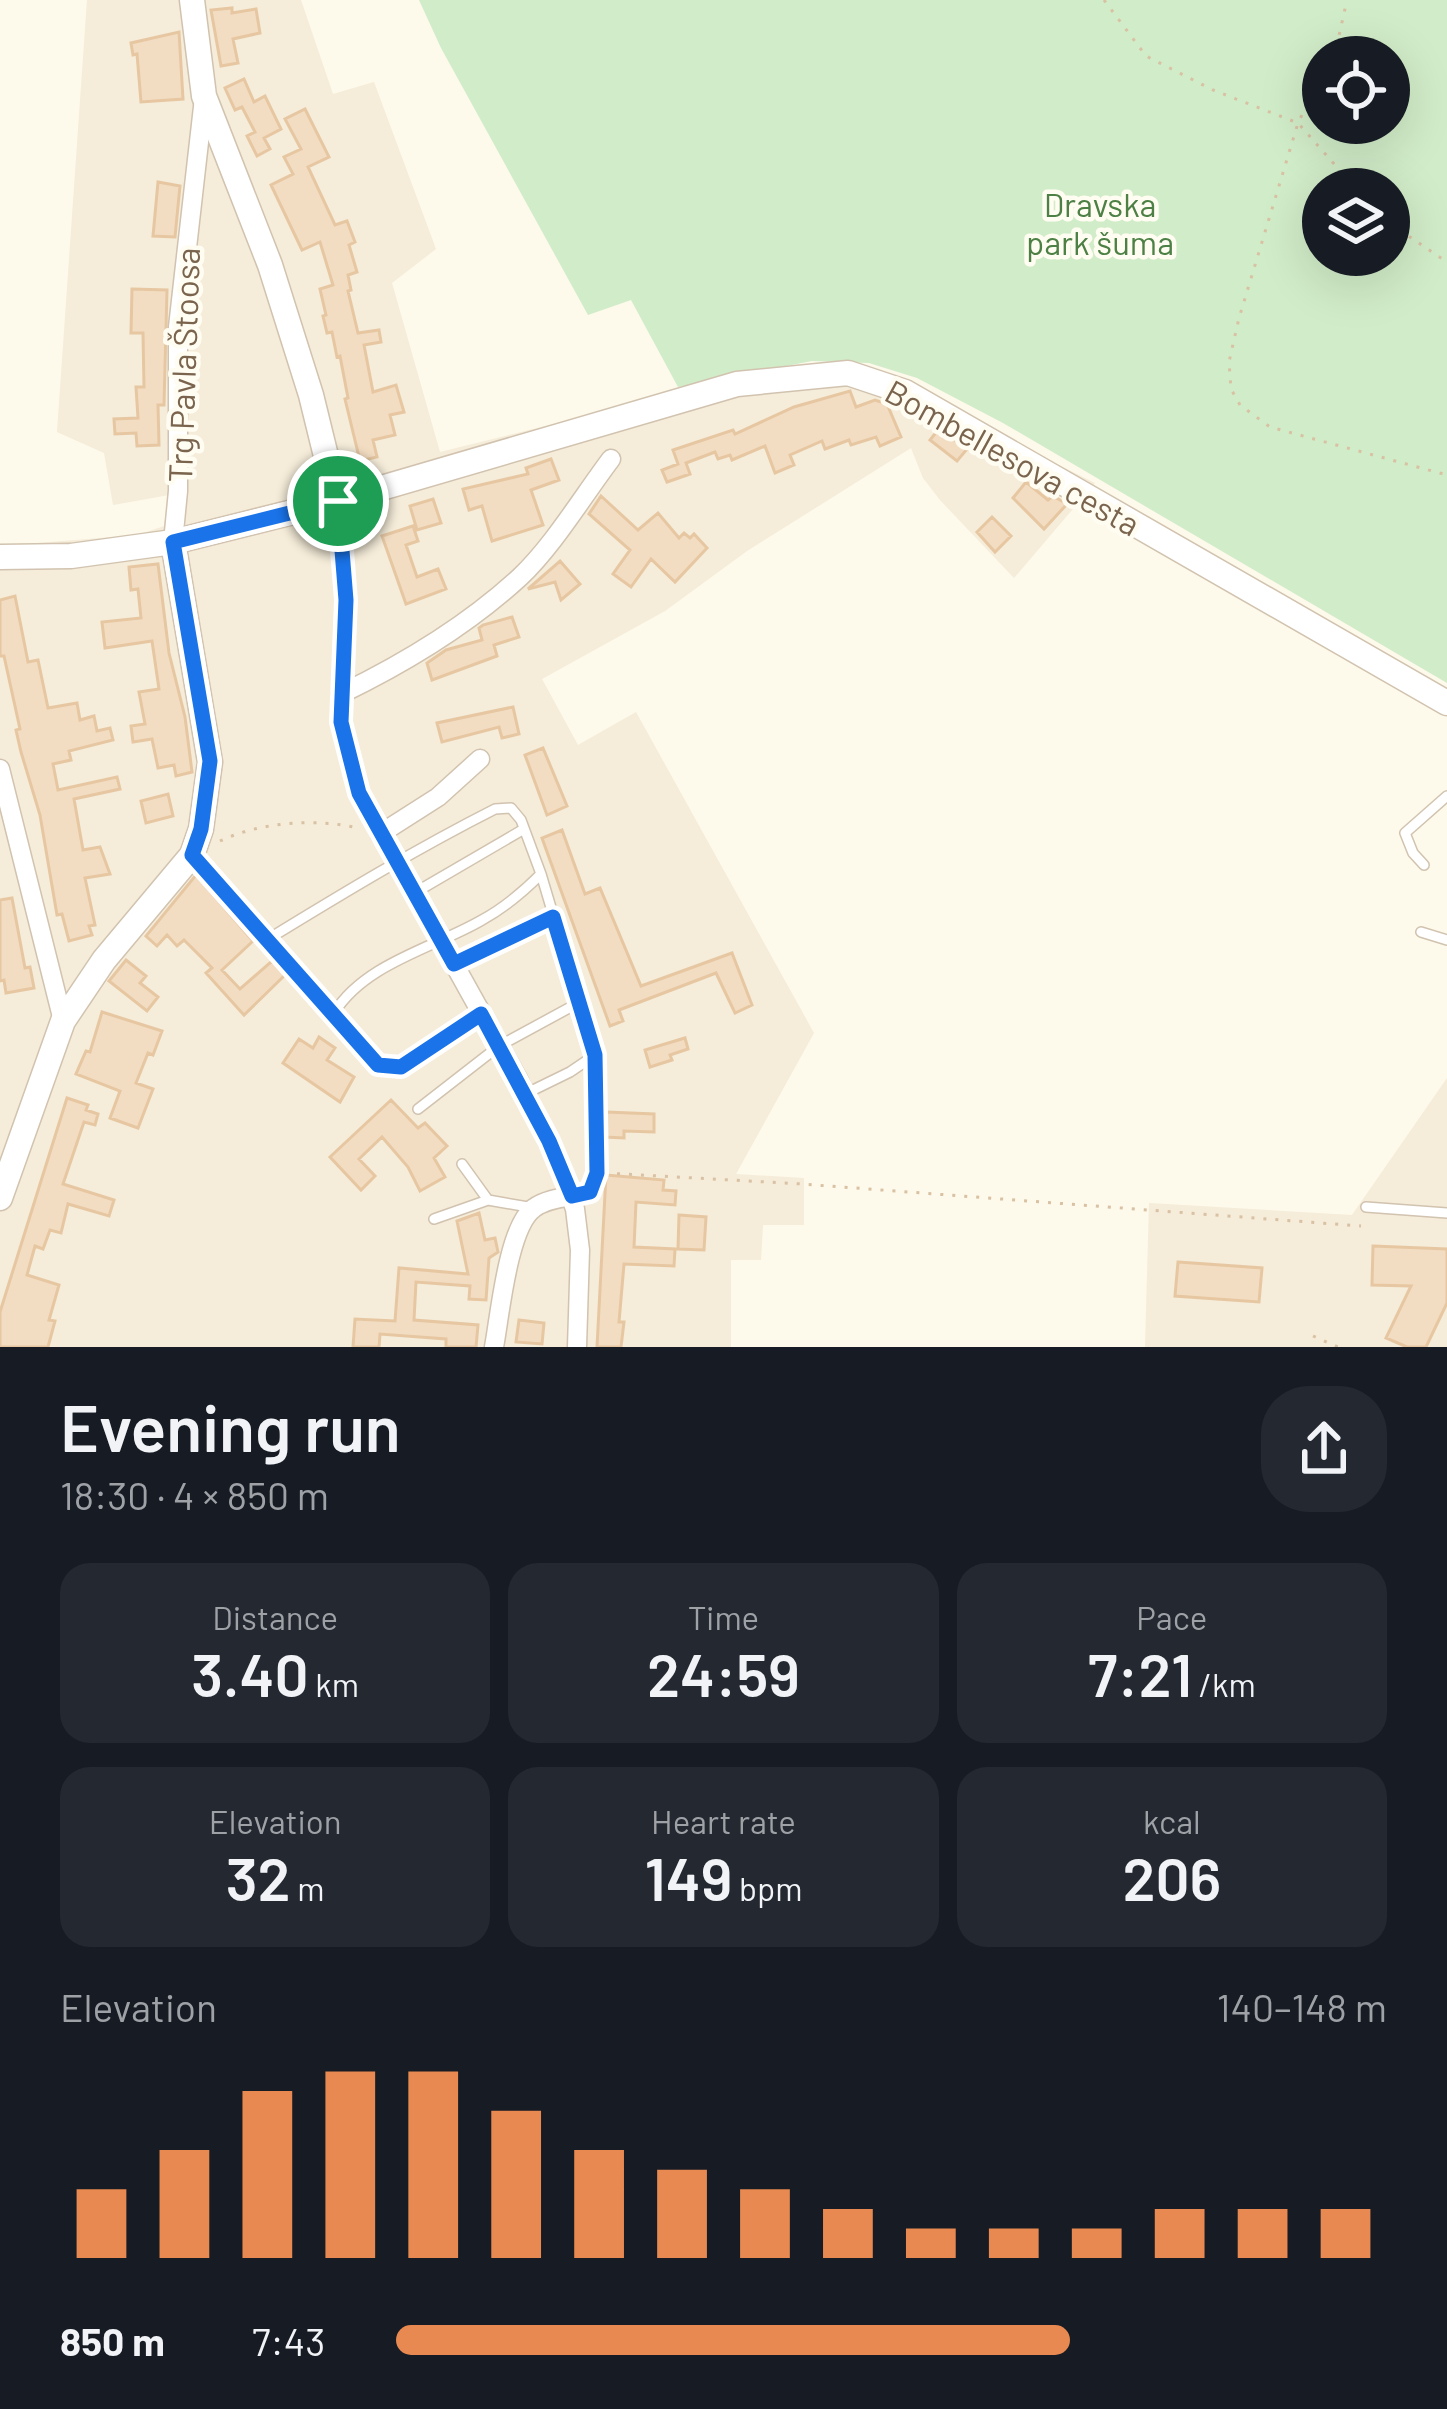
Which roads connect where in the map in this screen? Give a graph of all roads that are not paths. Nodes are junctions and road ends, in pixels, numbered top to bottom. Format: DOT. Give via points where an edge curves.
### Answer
graph roads {
  1 [pos="192,0"];
  2 [pos="204,96"];
  3 [pos="611,459"];
  4 [pos="338,501"];
  5 [pos="173,542"];
  6 [pos="0,556"];
  7 [pos="341,694"];
  8 [pos="1447,703"];
  9 [pos="480,759"];
  10 [pos="0,769"];
  11 [pos="1447,796"];
  12 [pos="524,829"];
  13 [pos="380,834"];
  14 [pos="192,855"];
  15 [pos="399,865"];
  16 [pos="1424,866"];
  17 [pos="541,874"];
  18 [pos="416,892"];
  19 [pos="553,917"];
  20 [pos="1421,932"];
  21 [pos="1447,940"];
  22 [pos="265,941"];
  23 [pos="441,941"];
  24 [pos="454,964"];
  25 [pos="580,1002"];
  26 [pos="334,1012"];
  27 [pos="481,1014"];
  28 [pos="63,1021"];
  29 [pos="499,1046"];
  30 [pos="595,1055"];
  31 [pos="525,1094"];
  32 [pos="418,1109"];
  33 [pos="462,1164"];
  34 [pos="572,1196"];
  35 [pos="0,1198"];
  36 [pos="488,1200"];
  37 [pos="1366,1207"];
  38 [pos="534,1208"];
  39 [pos="1447,1213"];
  40 [pos="434,1219"];
  41 [pos="494,1347"];
  42 [pos="577,1347"];
  1 -- 2 [label="street, Trg Pavla Štoosa"];
  2 -- 4 [label="street, Trg Pavla Štoosa" via="270,265"];
  2 -- 5 [label="street, Trg Pavla Štoosa" via="178,328"];
  3 -- 7 [label="street" via="521,576"];
  4 -- 5 [label="street"];
  4 -- 7 [label="street" via="346,600"];
  4 -- 8 [label="street, Bombellesova cesta" via="737,384 848,373 924,403"];
  5 -- 6 [label="street"];
  5 -- 14 [label="street" via="210,761"];
  7 -- 13 [label="street" via="359,793"];
  9 -- 13 [label="street"];
  10 -- 28 [label="street"];
  11 -- 16 [label="lane" via="1405,832"];
  12 -- 15 [label="lane" via="512,808 495,809"];
  12 -- 17 [label="lane"];
  12 -- 18 [label="lane"];
  13 -- 15 [label="street"];
  14 -- 22 [label="lane"];
  14 -- 28 [label="street"];
  15 -- 18 [label="street"];
  15 -- 22 [label="lane"];
  17 -- 19 [label="lane"];
  17 -- 23 [label="lane" via="485,919"];
  18 -- 23 [label="street"];
  19 -- 24 [label="lane"];
  19 -- 25 [label="lane"];
  20 -- 21 [label="lane"];
  22 -- 26 [label="lane"];
  23 -- 24 [label="street"];
  23 -- 26 [label="lane" via="368,977"];
  24 -- 27 [label="street"];
  25 -- 29 [label="lane"];
  25 -- 30 [label="lane"];
  26 -- 27 [label="lane" via="378,1065 401,1067"];
  27 -- 29 [label="street"];
  28 -- 35 [label="street"];
  29 -- 31 [label="street"];
  29 -- 32 [label="lane"];
  30 -- 31 [label="lane"];
  30 -- 34 [label="lane" via="597,1173 590,1192"];
  31 -- 34 [label="street"];
  33 -- 36 [label="lane"];
  34 -- 38 [label="street"];
  34 -- 42 [label="street" via="580,1250"];
  36 -- 38 [label="lane"];
  36 -- 40 [label="lane"];
  37 -- 39 [label="lane"];
  38 -- 41 [label="street" via="515,1243"];
}
